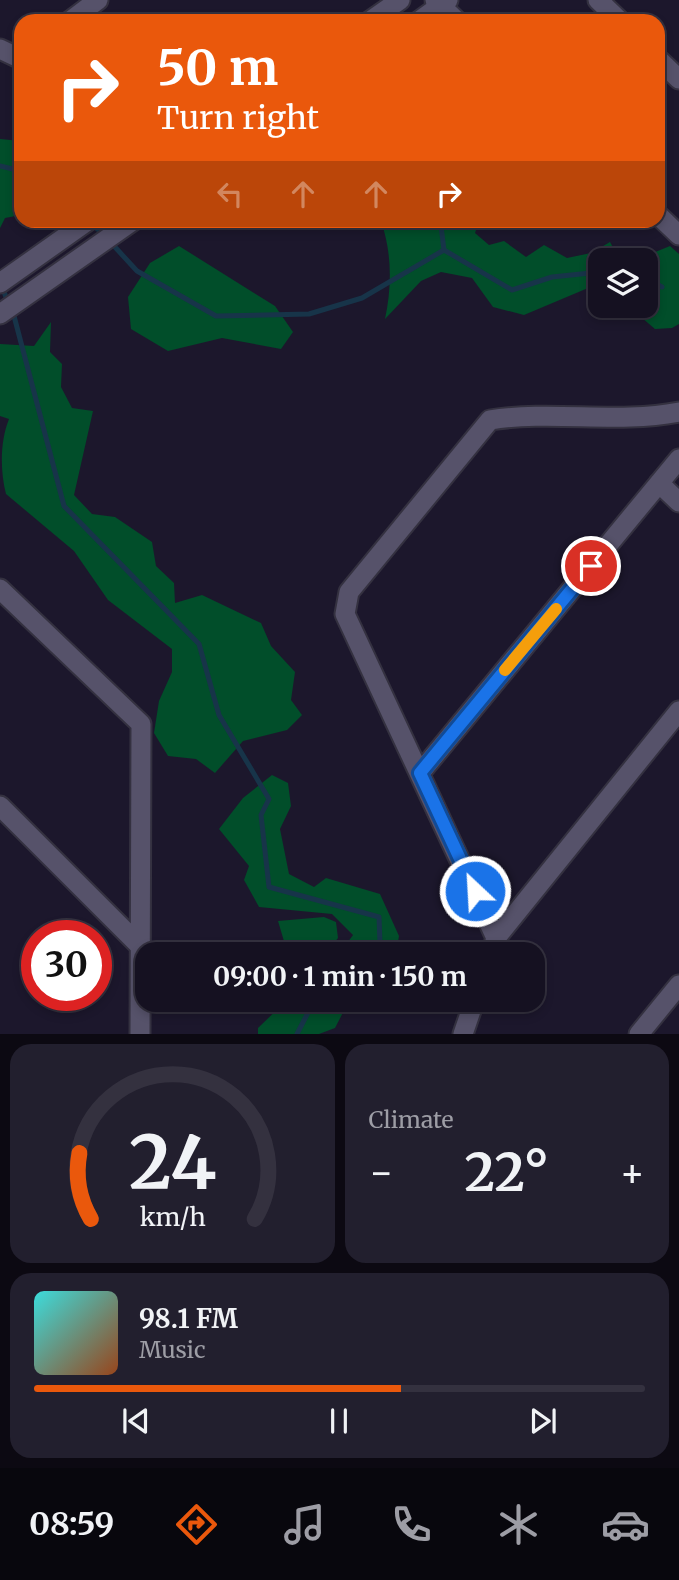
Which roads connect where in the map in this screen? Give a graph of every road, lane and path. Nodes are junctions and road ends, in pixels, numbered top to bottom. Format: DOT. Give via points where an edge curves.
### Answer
graph roads {
  1 [pos="98,0"];
  2 [pos="400,0"];
  3 [pos="598,0"];
  4 [pos="441,2"];
  5 [pos="80,14"];
  6 [pos="380,14"];
  7 [pos="427,14"];
  8 [pos="613,14"];
  9 [pos="665,66"];
  10 [pos="679,79"];
  11 [pos="665,222"];
  12 [pos="78,228"];
  13 [pos="123,228"];
  14 [pos="679,235"];
  15 [pos="0,283"];
  16 [pos="0,314"];
  17 [pos="679,412"];
  18 [pos="679,459"];
  19 [pos="659,483"];
  20 [pos="679,502"];
  21 [pos="0,589"];
  22 [pos="679,711"];
  23 [pos="420,773"];
  24 [pos="0,806"];
  25 [pos="136,942"];
  26 [pos="141,942"];
  27 [pos="492,942"];
  28 [pos="497,942"];
  29 [pos="679,985"];
  30 [pos="140,1012"];
  31 [pos="471,1012"];
  32 [pos="140,1034"];
  33 [pos="463,1034"];
  34 [pos="639,1034"];
  1 -- 5 [label="street"];
  2 -- 6 [label="street"];
  3 -- 8 [label="street"];
  4 -- 7 [label="street"];
  9 -- 10 [label="street"];
  11 -- 14 [label="street"];
  12 -- 15 [label="street"];
  13 -- 16 [label="street"];
  17 -- 23 [label="street" via="655,417 520,415 490,420 349,592 345,614"];
  18 -- 19 [label="street"];
  19 -- 20 [label="street"];
  19 -- 23 [label="street"];
  21 -- 26 [label="street" via="141,724"];
  22 -- 28 [label="street"];
  23 -- 27 [label="street"];
  24 -- 25 [label="street"];
  29 -- 34 [label="street"];
  30 -- 32 [label="street"];
  31 -- 33 [label="street"];
}
